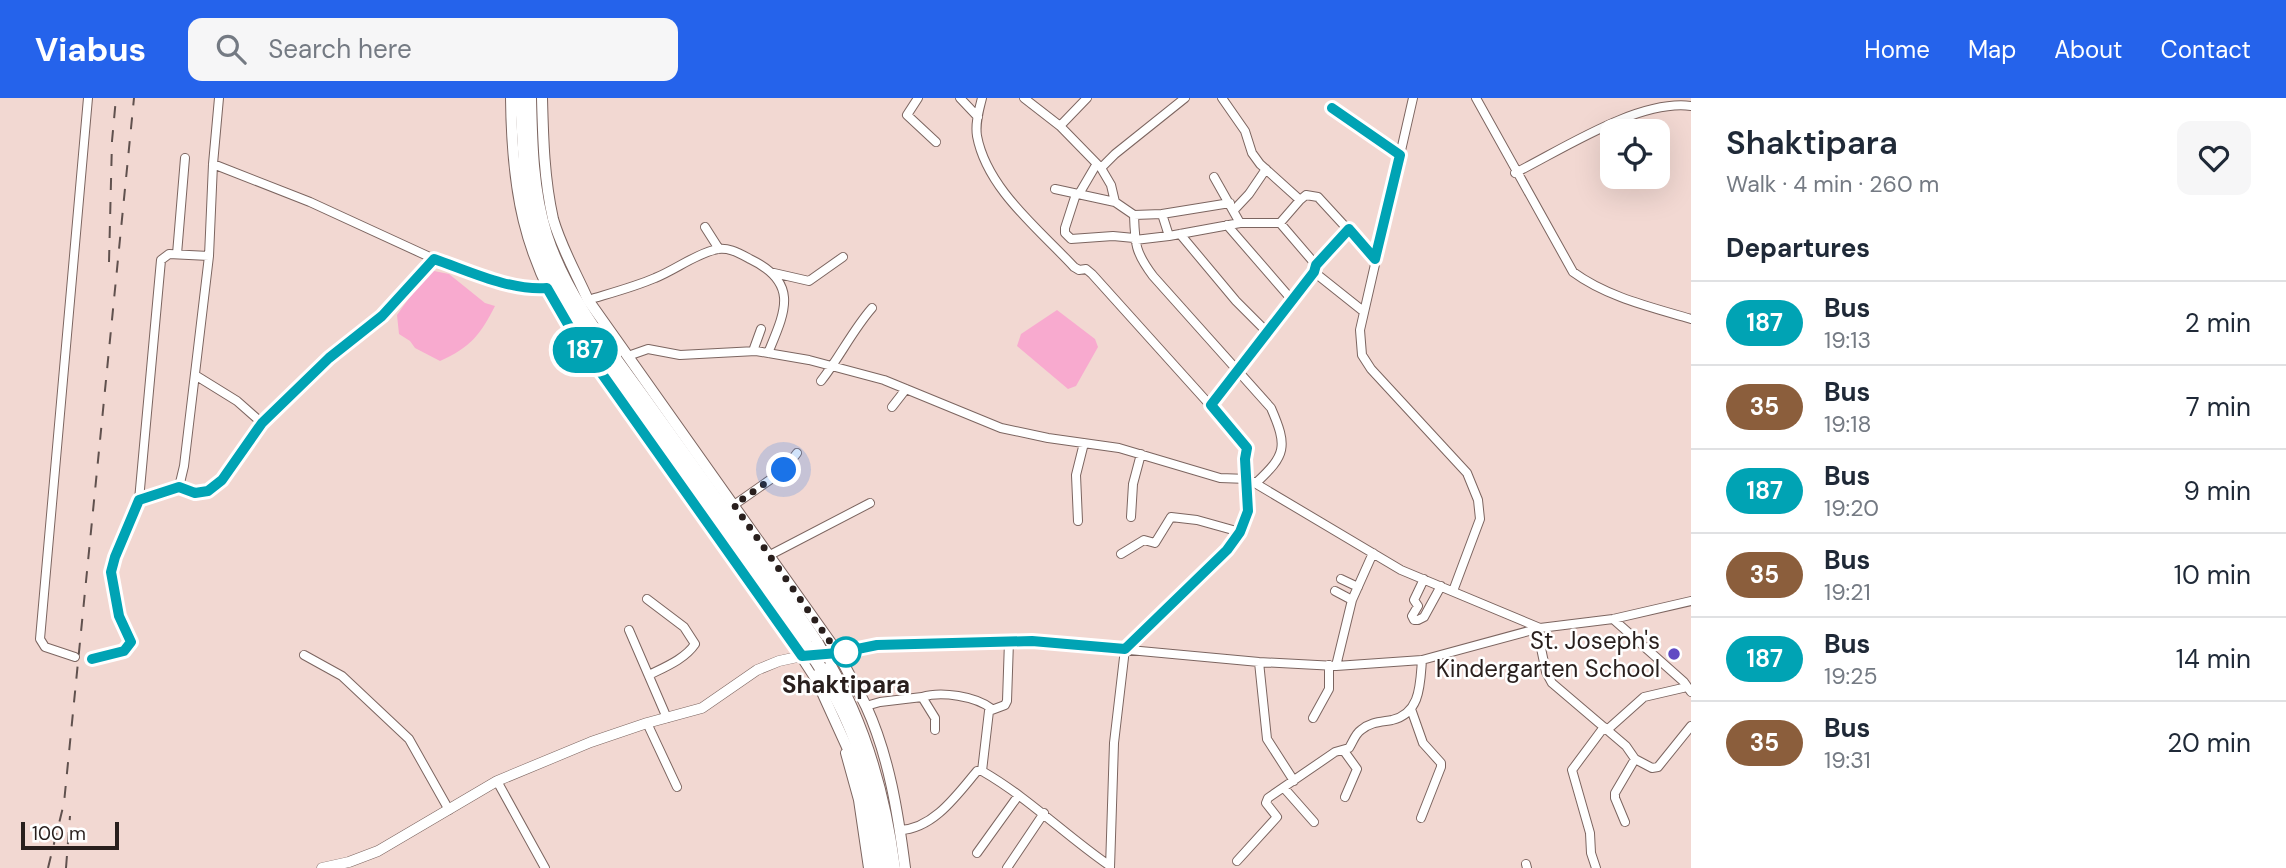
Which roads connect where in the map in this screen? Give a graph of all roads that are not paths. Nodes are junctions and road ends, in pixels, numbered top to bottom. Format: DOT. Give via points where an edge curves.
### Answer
graph roads {
  1 [pos="88,98"];
  2 [pos="219,98"];
  3 [pos="511,98"];
  4 [pos="521,98"];
  5 [pos="530,98"];
  6 [pos="542,98"];
  7 [pos="918,98"];
  8 [pos="960,98"];
  9 [pos="982,98"];
  10 [pos="1024,98"];
  11 [pos="1185,98"];
  12 [pos="1222,98"];
  13 [pos="1413,98"];
  14 [pos="1476,98"];
  15 [pos="1088,99"];
  16 [pos="1691,106"];
  17 [pos="1332,108"];
  18 [pos="978,117"];
  19 [pos="1060,126"];
  20 [pos="936,142"];
  21 [pos="1400,155"];
  22 [pos="185,158"];
  23 [pos="213,164"];
  24 [pos="1099,167"];
  25 [pos="1266,169"];
  26 [pos="1516,173"];
  27 [pos="1214,177"];
  28 [pos="1055,189"];
  29 [pos="1077,194"];
  30 [pos="1300,200"];
  31 [pos="1115,202"];
  32 [pos="1232,206"];
  33 [pos="1162,214"];
  34 [pos="1133,215"];
  35 [pos="1240,223"];
  36 [pos="1280,223"];
  37 [pos="1227,225"];
  38 [pos="705,227"];
  39 [pos="1349,229"];
  40 [pos="1180,234"];
  41 [pos="1169,236"];
  42 [pos="1134,239"];
  43 [pos="719,249"];
  44 [pos="177,254"];
  45 [pos="209,256"];
  46 [pos="843,257"];
  47 [pos="434,259"];
  48 [pos="1375,259"];
  49 [pos="1315,269"];
  50 [pos="774,273"];
  51 [pos="547,288"];
  52 [pos="588,300"];
  53 [pos="1292,300"];
  54 [pos="872,308"];
  55 [pos="1363,311"];
  56 [pos="1691,319"];
  57 [pos="761,328"];
  58 [pos="1266,332"];
  59 [pos="753,351"];
  60 [pos="768,353"];
  61 [pos="628,356"];
  62 [pos="833,366"];
  63 [pos="1238,369"];
  64 [pos="195,376"];
  65 [pos="821,381"];
  66 [pos="906,389"];
  67 [pos="1211,405"];
  68 [pos="892,407"];
  69 [pos="262,423"];
  70 [pos="662,431"];
  71 [pos="1084,443"];
  72 [pos="797,453"];
  73 [pos="1140,454"];
  74 [pos="1252,481"];
  75 [pos="179,487"];
  76 [pos="139,500"];
  77 [pos="870,503"];
  78 [pos="734,505"];
  79 [pos="1130,517"];
  80 [pos="1078,521"];
  81 [pos="1240,532"];
  82 [pos="1373,553"];
  83 [pos="1121,554"];
  84 [pos="769,555"];
  85 [pos="1341,579"];
  86 [pos="1424,579"];
  87 [pos="1441,586"];
  88 [pos="1358,587"];
  89 [pos="1335,590"];
  90 [pos="1452,591"];
  91 [pos="647,599"];
  92 [pos="1352,600"];
  93 [pos="1691,601"];
  94 [pos="1613,619"];
  95 [pos="1538,628"];
  96 [pos="629,631"];
  97 [pos="1009,641"];
  98 [pos="1125,649"];
  99 [pos="838,653"];
  100 [pos="304,655"];
  101 [pos="802,656"];
  102 [pos="75,657"];
  103 [pos="92,659"];
  104 [pos="1422,660"];
  105 [pos="1259,662"];
  106 [pos="1332,666"];
  107 [pos="649,675"];
  108 [pos="1689,690"];
  109 [pos="922,696"];
  110 [pos="866,706"];
  111 [pos="992,709"];
  112 [pos="1411,709"];
  113 [pos="667,718"];
  114 [pos="1313,718"];
  115 [pos="647,723"];
  116 [pos="1691,726"];
  117 [pos="1606,728"];
  118 [pos="935,730"];
  119 [pos="843,733"];
  120 [pos="1344,751"];
  121 [pos="1635,760"];
  122 [pos="982,771"];
  123 [pos="872,779"];
  124 [pos="497,781"];
  125 [pos="1294,781"];
  126 [pos="677,787"];
  127 [pos="1284,788"];
  128 [pos="1018,796"];
  129 [pos="1345,797"];
  130 [pos="449,810"];
  131 [pos="1044,813"];
  132 [pos="1421,818"];
  133 [pos="1314,822"];
  134 [pos="1625,822"];
  135 [pos="900,830"];
  136 [pos="977,853"];
  137 [pos="1237,861"];
  138 [pos="1110,867"];
  139 [pos="322,868"];
  140 [pos="545,868"];
  141 [pos="868,868"];
  142 [pos="875,868"];
  143 [pos="884,868"];
  144 [pos="894,868"];
  145 [pos="905,868"];
  146 [pos="1007,868"];
  147 [pos="1596,868"];
  1 -- 102 [label="street" via="40,639 45,647"];
  2 -- 23 [label="street"];
  3 -- 51 [label="main road" via="519,206"];
  4 -- 70 [label="highway" via="526,183 542,252 569,305"];
  5 -- 70 [label="highway" via="538,203 556,261 578,303"];
  6 -- 52 [label="main road" via="545,166 554,220"];
  7 -- 20 [label="street" via="907,116"];
  8 -- 18 [label="street"];
  9 -- 18 [label="street"];
  10 -- 19 [label="street"];
  11 -- 24 [label="street"];
  12 -- 25 [label="street"];
  13 -- 21 [label="street"];
  14 -- 26 [label="street"];
  15 -- 19 [label="street"];
  16 -- 26 [label="street" via="1648,109"];
  17 -- 21 [label="street"];
  18 -- 67 [label="street" via="982,154 1012,201 1074,267 1092,274"];
  19 -- 24 [label="street"];
  21 -- 48 [label="street"];
  22 -- 44 [label="street"];
  23 -- 45 [label="street"];
  23 -- 47 [label="street"];
  24 -- 29 [label="street"];
  24 -- 31 [label="street"];
  25 -- 30 [label="street"];
  25 -- 32 [label="street" via="1249,194"];
  26 -- 56 [label="street" via="1573,272 1616,294"];
  27 -- 32 [label="street"];
  28 -- 29 [label="street"];
  29 -- 31 [label="street"];
  29 -- 42 [label="street" via="1065,228 1068,237"];
  30 -- 36 [label="street"];
  30 -- 39 [label="street" via="1306,195 1318,197"];
  31 -- 34 [label="street"];
  32 -- 33 [label="street"];
  32 -- 35 [label="street"];
  33 -- 34 [label="street"];
  33 -- 41 [label="street"];
  34 -- 42 [label="street"];
  35 -- 36 [label="street"];
  35 -- 37 [label="street"];
  36 -- 49 [label="street"];
  37 -- 40 [label="street"];
  37 -- 53 [label="street"];
  38 -- 43 [label="street"];
  39 -- 48 [label="street"];
  39 -- 49 [label="street"];
  40 -- 41 [label="street"];
  40 -- 58 [label="street"];
  41 -- 42 [label="street"];
  42 -- 63 [label="street" via="1139,257 1153,276"];
  43 -- 50 [label="street" via="737,253"];
  43 -- 52 [label="street" via="656,278"];
  44 -- 45 [label="street"];
  44 -- 76 [label="street" via="161,260"];
  45 -- 64 [label="street"];
  46 -- 50 [label="street" via="809,281"];
  47 -- 51 [label="street" via="529,288"];
  47 -- 69 [label="street" via="382,316 329,358"];
  48 -- 55 [label="street"];
  49 -- 53 [label="street"];
  49 -- 55 [label="street"];
  50 -- 60 [label="street" via="782,285 785,312"];
  51 -- 101 [label="main road" via="573,333"];
  52 -- 61 [label="main road"];
  53 -- 58 [label="street"];
  54 -- 62 [label="street"];
  55 -- 90 [label="street" via="1362,355 1459,462 1478,500 1478,529"];
  57 -- 59 [label="street"];
  58 -- 63 [label="street"];
  59 -- 60 [label="street"];
  59 -- 61 [label="street" via="680,355 648,349"];
  60 -- 62 [label="street"];
  61 -- 78 [label="main road"];
  62 -- 65 [label="street"];
  62 -- 66 [label="street"];
  63 -- 67 [label="street"];
  63 -- 74 [label="street" via="1271,408 1279,426 1277,463"];
  64 -- 69 [label="street" via="237,401"];
  64 -- 75 [label="street"];
  66 -- 68 [label="street"];
  66 -- 71 [label="street" via="1001,428"];
  67 -- 74 [label="street" via="1246,445"];
  69 -- 75 [label="street" via="214,487 195,493"];
  70 -- 123 [label="highway, bridge" via="812,653"];
  71 -- 73 [label="street"];
  71 -- 80 [label="street" via="1076,475"];
  72 -- 78 [label="street" via="784,470"];
  73 -- 74 [label="street" via="1220,478"];
  73 -- 79 [label="street"];
  74 -- 81 [label="street"];
  74 -- 82 [label="street"];
  75 -- 76 [label="street"];
  76 -- 103 [label="street" via="111,572 119,616 131,642 124,651"];
  77 -- 84 [label="street"];
  78 -- 84 [label="main road"];
  81 -- 83 [label="street" via="1171,517 1155,543 1144,540"];
  81 -- 98 [label="street"];
  82 -- 86 [label="street"];
  82 -- 88 [label="street"];
  84 -- 99 [label="main road"];
  85 -- 88 [label="street"];
  86 -- 87 [label="street"];
  86 -- 87 [label="street" via="1414,600 1418,606 1414,620 1424,617"];
  87 -- 90 [label="street"];
  88 -- 92 [label="street"];
  89 -- 92 [label="street"];
  90 -- 95 [label="street"];
  91 -- 107 [label="street" via="684,627 695,644"];
  92 -- 106 [label="street"];
  93 -- 94 [label="street"];
  94 -- 95 [label="street"];
  94 -- 108 [label="street"];
  95 -- 104 [label="street"];
  95 -- 117 [label="street" via="1548,677"];
  96 -- 107 [label="street"];
  97 -- 98 [label="street"];
  97 -- 99 [label="street" via="877,645"];
  97 -- 111 [label="street" via="1007,701"];
  98 -- 105 [label="street"];
  98 -- 138 [label="street" via="1114,743"];
  99 -- 101 [label="street"];
  99 -- 110 [label="main road"];
  100 -- 130 [label="street" via="342,676 409,739"];
  101 -- 113 [label="street" via="757,670 702,708"];
  101 -- 119 [label="main road"];
  104 -- 106 [label="street"];
  104 -- 112 [label="street" via="1418,696"];
  105 -- 106 [label="street"];
  105 -- 125 [label="street" via="1268,739"];
  106 -- 114 [label="street" via="1329,689"];
  107 -- 113 [label="street"];
  108 -- 117 [label="street" via="1644,697"];
  109 -- 110 [label="street"];
  109 -- 111 [label="street" via="945,695"];
  109 -- 118 [label="street" via="935,718"];
  110 -- 135 [label="main road" via="887,768"];
  111 -- 122 [label="street"];
  112 -- 120 [label="street" via="1362,729"];
  112 -- 132 [label="street" via="1421,738 1441,762"];
  113 -- 115 [label="street"];
  115 -- 124 [label="street"];
  115 -- 126 [label="street"];
  116 -- 121 [label="street" via="1658,767"];
  117 -- 121 [label="street"];
  117 -- 147 [label="street" via="1573,765 1571,775"];
  119 -- 141 [label="street"];
  119 -- 142 [label="main road" via="863,794"];
  120 -- 125 [label="street" via="1335,752"];
  120 -- 129 [label="street" via="1357,769"];
  121 -- 134 [label="street" via="1615,793"];
  122 -- 128 [label="street"];
  122 -- 135 [label="street" via="930,820"];
  123 -- 143 [label="highway"];
  123 -- 144 [label="highway" via="889,831"];
  124 -- 130 [label="street"];
  124 -- 140 [label="street"];
  125 -- 127 [label="street"];
  127 -- 133 [label="street"];
  127 -- 137 [label="street" via="1266,801 1277,814 1275,821"];
  128 -- 131 [label="street"];
  128 -- 136 [label="street"];
  130 -- 139 [label="street" via="378,851"];
  131 -- 138 [label="street"];
  131 -- 146 [label="street"];
  135 -- 145 [label="main road"];
}
